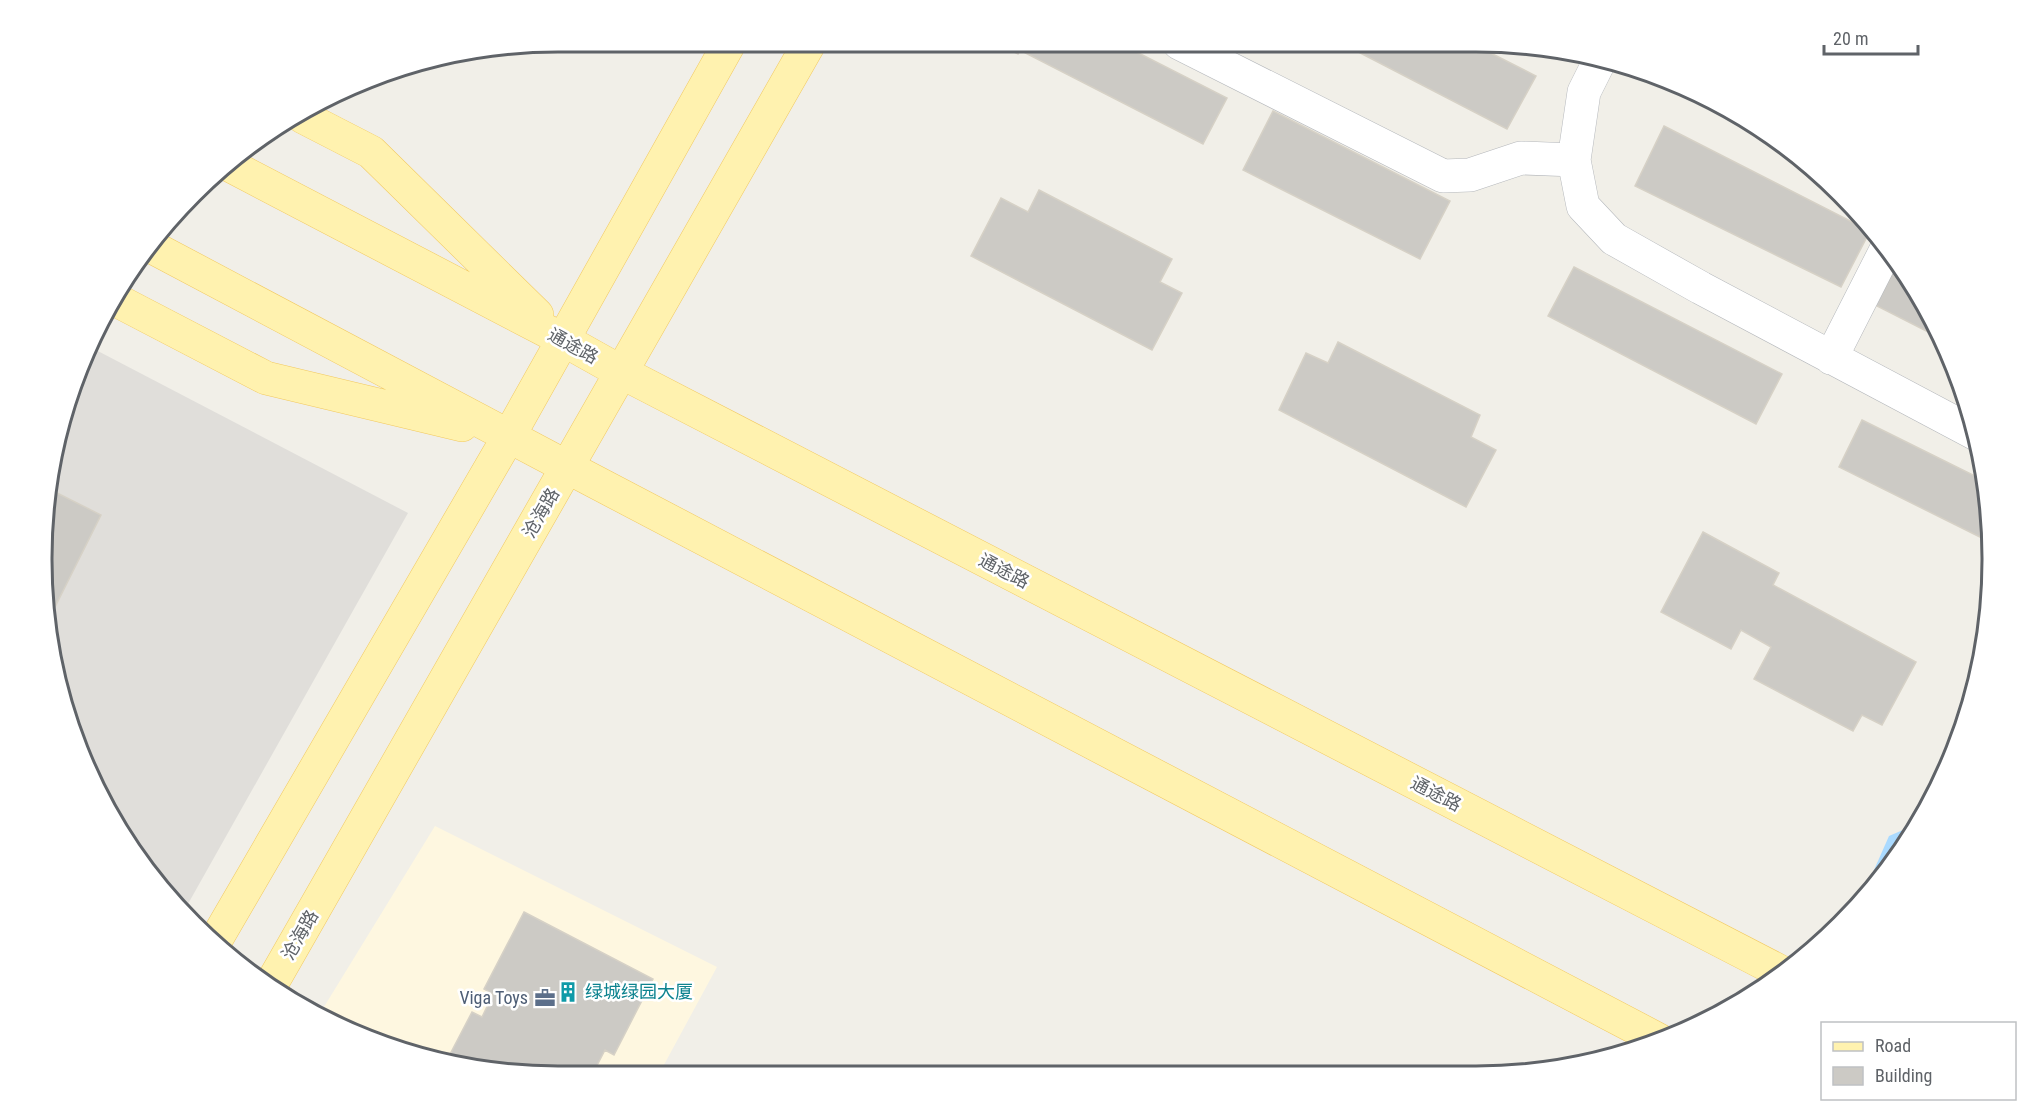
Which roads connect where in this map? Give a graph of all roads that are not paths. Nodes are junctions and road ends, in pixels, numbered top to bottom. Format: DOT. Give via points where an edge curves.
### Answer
graph roads {
  1 [pos="724,52"];
  2 [pos="804,52"];
  3 [pos="1197,52"];
  4 [pos="1596,68"];
  5 [pos="307,119"];
  6 [pos="1574,160"];
  7 [pos="236,169"];
  8 [pos="158,250"];
  9 [pos="1882,258"];
  10 [pos="122,303"];
  11 [pos="562,339"];
  12 [pos="1831,358"];
  13 [pos="621,372"];
  14 [pos="1964,428"];
  15 [pos="509,436"];
  16 [pos="567,467"];
  17 [pos="219,934"];
  18 [pos="1773,968"];
  19 [pos="275,978"];
  20 [pos="1649,1035"];
  1 -- 11 [label="main road"];
  2 -- 13 [label="main road, 沧海路"];
  3 -- 6 [label="street" via="1443,176 1470,175 1521,158"];
  4 -- 6 [label="street" via="1584,92"];
  5 -- 11 [label="main road" via="371,152"];
  6 -- 12 [label="street" via="1583,206 1614,239"];
  7 -- 11 [label="main road, 通途路"];
  8 -- 15 [label="main road"];
  9 -- 12 [label="street"];
  10 -- 15 [label="main road" via="266,378"];
  11 -- 13 [label="main road, 通途路"];
  11 -- 15 [label="main road"];
  12 -- 14 [label="street"];
  13 -- 16 [label="main road, 沧海路"];
  13 -- 18 [label="main road, 通途路"];
  15 -- 16 [label="main road"];
  15 -- 17 [label="main road"];
  16 -- 19 [label="main road, 沧海路"];
  16 -- 20 [label="main road"];
}
